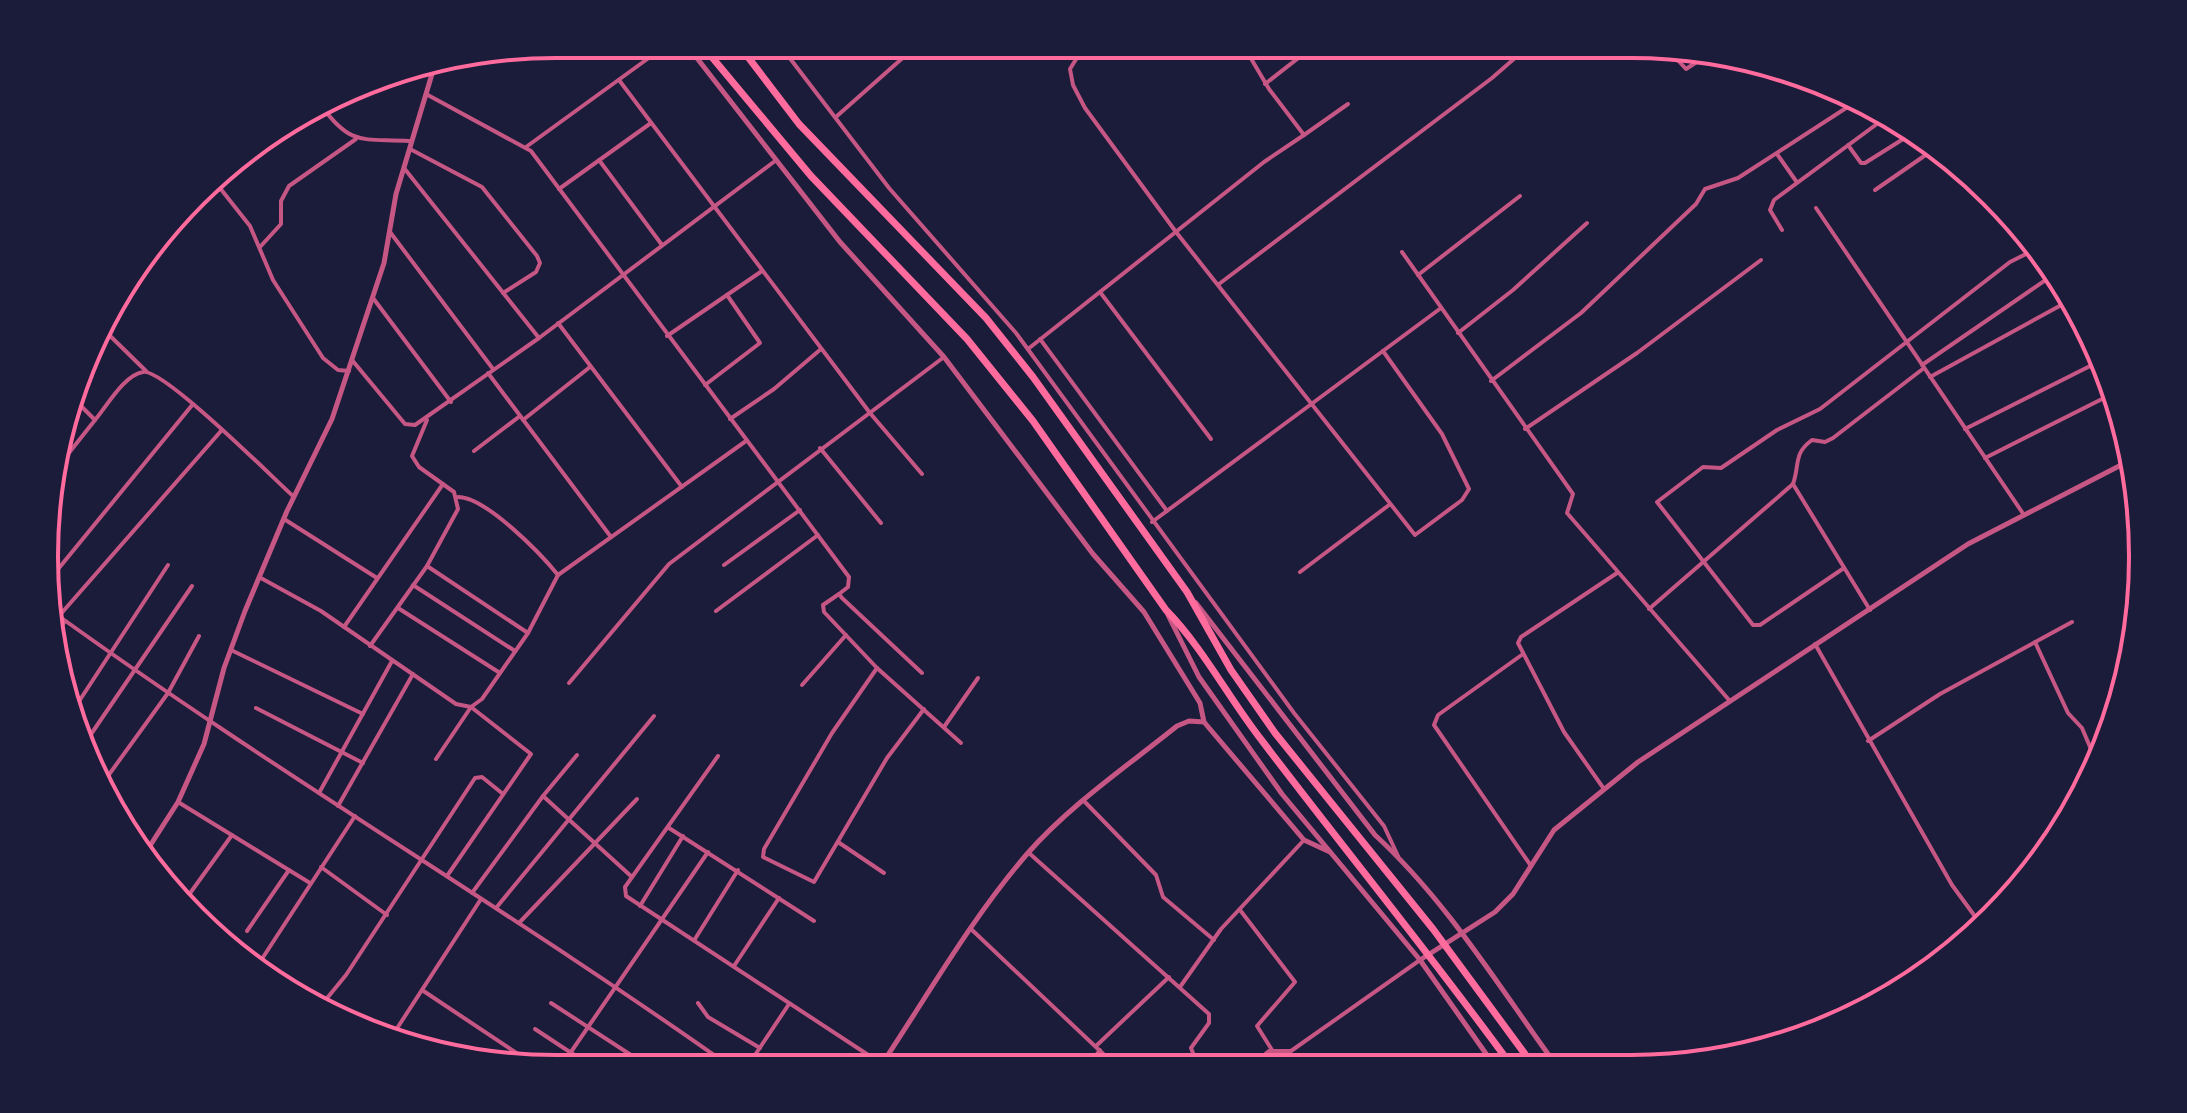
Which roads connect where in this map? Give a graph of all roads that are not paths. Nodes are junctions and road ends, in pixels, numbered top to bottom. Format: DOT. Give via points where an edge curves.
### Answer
graph roads {
  1 [pos="649,58"];
  2 [pos="697,58"];
  3 [pos="713,58"];
  4 [pos="749,58"];
  5 [pos="790,58"];
  6 [pos="903,58"];
  7 [pos="1079,58"];
  8 [pos="1250,58"];
  9 [pos="1298,58"];
  10 [pos="1515,58"];
  11 [pos="1678,60"];
  12 [pos="1697,62"];
  13 [pos="432,74"];
  14 [pos="619,80"];
  15 [pos="1265,84"];
  16 [pos="426,94"];
  17 [pos="1348,104"];
  18 [pos="1847,107"];
  19 [pos="328,114"];
  20 [pos="837,116"];
  21 [pos="651,123"];
  22 [pos="1877,123"];
  23 [pos="1304,135"];
  24 [pos="356,139"];
  25 [pos="1903,139"];
  26 [pos="1848,144"];
  27 [pos="408,145"];
  28 [pos="526,147"];
  29 [pos="1777,154"];
  30 [pos="1926,155"];
  31 [pos="599,160"];
  32 [pos="775,161"];
  33 [pos="403,166"];
  34 [pos="1796,181"];
  35 [pos="221,189"];
  36 [pos="558,189"];
  37 [pos="1875,190"];
  38 [pos="1520,196"];
  39 [pos="714,207"];
  40 [pos="1816,208"];
  41 [pos="1587,223"];
  42 [pos="1782,230"];
  43 [pos="388,231"];
  44 [pos="1176,232"];
  45 [pos="662,246"];
  46 [pos="260,247"];
  47 [pos="1402,252"];
  48 [pos="2026,253"];
  49 [pos="1761,260"];
  50 [pos="762,271"];
  51 [pos="1418,275"];
  52 [pos="622,276"];
  53 [pos="2045,280"];
  54 [pos="1219,284"];
  55 [pos="1100,292"];
  56 [pos="503,293"];
  57 [pos="727,295"];
  58 [pos="373,298"];
  59 [pos="2061,305"];
  60 [pos="1441,308"];
  61 [pos="558,323"];
  62 [pos="1458,333"];
  63 [pos="109,335"];
  64 [pos="667,336"];
  65 [pos="539,338"];
  66 [pos="1040,339"];
  67 [pos="1905,341"];
  68 [pos="821,349"];
  69 [pos="1028,349"];
  70 [pos="1383,351"];
  71 [pos="944,357"];
  72 [pos="352,360"];
  73 [pos="1923,366"];
  74 [pos="2091,366"];
  75 [pos="591,367"];
  76 [pos="146,371"];
  77 [pos="349,371"];
  78 [pos="491,372"];
  79 [pos="1930,377"];
  80 [pos="1491,381"];
  81 [pos="705,385"];
  82 [pos="2104,398"];
  83 [pos="451,402"];
  84 [pos="193,404"];
  85 [pos="1311,404"];
  86 [pos="81,406"];
  87 [pos="870,413"];
  88 [pos="428,418"];
  89 [pos="521,418"];
  90 [pos="730,419"];
  91 [pos="95,420"];
  92 [pos="1525,429"];
  93 [pos="1965,429"];
  94 [pos="221,431"];
  95 [pos="1211,439"];
  96 [pos="746,441"];
  97 [pos="820,448"];
  98 [pos="474,451"];
  99 [pos="69,452"];
  100 [pos="1985,458"];
  101 [pos="2120,465"];
  102 [pos="922,474"];
  103 [pos="777,481"];
  104 [pos="443,484"];
  105 [pos="1793,484"];
  106 [pos="682,487"];
  107 [pos="294,497"];
  108 [pos="458,497"];
  109 [pos="1389,505"];
  110 [pos="800,510"];
  111 [pos="1167,512"];
  112 [pos="2024,515"];
  113 [pos="284,519"];
  114 [pos="1152,522"];
  115 [pos="881,523"];
  116 [pos="818,535"];
  117 [pos="611,537"];
  118 [pos="1702,563"];
  119 [pos="168,565"];
  120 [pos="724,565"];
  121 [pos="427,566"];
  122 [pos="1844,568"];
  123 [pos="58,569"];
  124 [pos="1300,572"];
  125 [pos="1617,573"];
  126 [pos="558,575"];
  127 [pos="259,577"];
  128 [pos="377,578"];
  129 [pos="413,585"];
  130 [pos="192,586"];
  131 [pos="1187,592"];
  132 [pos="839,594"];
  133 [pos="398,608"];
  134 [pos="1649,609"];
  135 [pos="1166,610"];
  136 [pos="1870,610"];
  137 [pos="716,611"];
  138 [pos="61,614"];
  139 [pos="62,619"];
  140 [pos="65,621"];
  141 [pos="2072,622"];
  142 [pos="63,625"];
  143 [pos="344,627"];
  144 [pos="528,633"];
  145 [pos="846,635"];
  146 [pos="199,636"];
  147 [pos="2035,642"];
  148 [pos="1815,644"];
  149 [pos="370,646"];
  150 [pos="231,650"];
  151 [pos="515,651"];
  152 [pos="1523,654"];
  153 [pos="109,655"];
  154 [pos="392,661"];
  155 [pos="877,668"];
  156 [pos="135,671"];
  157 [pos="500,673"];
  158 [pos="922,673"];
  159 [pos="413,674"];
  160 [pos="978,678"];
  161 [pos="569,683"];
  162 [pos="802,685"];
  163 [pos="168,693"];
  164 [pos="1729,700"];
  165 [pos="79,701"];
  166 [pos="471,707"];
  167 [pos="256,708"];
  168 [pos="924,709"];
  169 [pos="363,714"];
  170 [pos="654,716"];
  171 [pos="1204,722"];
  172 [pos="211,724"];
  173 [pos="944,727"];
  174 [pos="91,734"];
  175 [pos="1868,741"];
  176 [pos="961,743"];
  177 [pos="2091,748"];
  178 [pos="342,752"];
  179 [pos="577,755"];
  180 [pos="718,756"];
  181 [pos="436,759"];
  182 [pos="363,763"];
  183 [pos="108,775"];
  184 [pos="1604,789"];
  185 [pos="319,793"];
  186 [pos="503,794"];
  187 [pos="543,796"];
  188 [pos="637,799"];
  189 [pos="1084,801"];
  190 [pos="178,802"];
  191 [pos="338,806"];
  192 [pos="355,816"];
  193 [pos="570,820"];
  194 [pos="669,828"];
  195 [pos="232,835"];
  196 [pos="683,836"];
  197 [pos="1304,840"];
  198 [pos="838,842"];
  199 [pos="597,844"];
  200 [pos="150,845"];
  201 [pos="708,852"];
  202 [pos="1330,852"];
  203 [pos="1029,853"];
  204 [pos="1398,856"];
  205 [pos="421,859"];
  206 [pos="1531,866"];
  207 [pos="321,867"];
  208 [pos="289,870"];
  209 [pos="738,870"];
  210 [pos="884,873"];
  211 [pos="447,876"];
  212 [pos="632,877"];
  213 [pos="310,883"];
  214 [pos="472,893"];
  215 [pos="190,894"];
  216 [pos="779,898"];
  217 [pos="481,899"];
  218 [pos="640,906"];
  219 [pos="496,908"];
  220 [pos="1240,910"];
  221 [pos="387,915"];
  222 [pos="1975,916"];
  223 [pos="663,919"];
  224 [pos="814,921"];
  225 [pos="519,923"];
  226 [pos="971,929"];
  227 [pos="247,931"];
  228 [pos="1462,934"];
  229 [pos="695,939"];
  230 [pos="1214,940"];
  231 [pos="262,958"];
  232 [pos="1420,960"];
  233 [pos="734,966"];
  234 [pos="1169,977"];
  235 [pos="1180,987"];
  236 [pos="617,989"];
  237 [pos="422,990"];
  238 [pos="327,1000"];
  239 [pos="551,1003"];
  240 [pos="698,1003"];
  241 [pos="789,1004"];
  242 [pos="588,1028"];
  243 [pos="397,1029"];
  244 [pos="535,1029"];
  245 [pos="760,1048"];
  246 [pos="1098,1048"];
  247 [pos="1272,1050"];
  248 [pos="570,1052"];
  249 [pos="517,1053"];
  250 [pos="568,1055"];
  251 [pos="574,1055"];
  252 [pos="631,1055"];
  253 [pos="713,1055"];
  254 [pos="755,1055"];
  255 [pos="865,1055"];
  256 [pos="888,1055"];
  257 [pos="1094,1055"];
  258 [pos="1105,1055"];
  259 [pos="1194,1055"];
  260 [pos="1265,1055"];
  261 [pos="1487,1055"];
  262 [pos="1504,1055"];
  263 [pos="1526,1055"];
  264 [pos="1549,1055"];
  1 -- 14 [label="street"];
  2 -- 32 [label="street"];
  3 -- 135 [label="highway" via="811,176 967,339 1033,421"];
  4 -- 131 [label="highway" via="809,135 986,318"];
  5 -- 20 [label="street"];
  6 -- 20 [label="street"];
  7 -- 44 [label="street" via="1070,69 1078,98"];
  8 -- 15 [label="street"];
  9 -- 15 [label="street"];
  10 -- 54 [label="street"];
  11 -- 12 [label="street" via="1686,69"];
  13 -- 16 [label="street"];
  14 -- 21 [label="street"];
  14 -- 28 [label="street"];
  15 -- 23 [label="street"];
  16 -- 27 [label="street"];
  16 -- 28 [label="street"];
  17 -- 23 [label="street"];
  18 -- 29 [label="street"];
  19 -- 24 [label="street"];
  20 -- 69 [label="street" via="889,188"];
  21 -- 31 [label="street"];
  21 -- 39 [label="street"];
  22 -- 26 [label="street"];
  23 -- 44 [label="street"];
  24 -- 27 [label="street"];
  24 -- 46 [label="street" via="289,186 283,194 279,229"];
  25 -- 26 [label="street" via="1863,164"];
  26 -- 34 [label="street"];
  27 -- 33 [label="street"];
  27 -- 56 [label="street" via="482,187 537,256 536,272"];
  28 -- 36 [label="street"];
  29 -- 34 [label="street"];
  29 -- 80 [label="street" via="1738,178 1705,189 1696,204 1581,313"];
  30 -- 37 [label="street"];
  31 -- 36 [label="street"];
  31 -- 45 [label="street"];
  32 -- 39 [label="street"];
  32 -- 71 [label="street"];
  33 -- 43 [label="street"];
  33 -- 56 [label="street"];
  34 -- 42 [label="street" via="1770,205"];
  35 -- 46 [label="street"];
  36 -- 52 [label="street"];
  38 -- 51 [label="street"];
  39 -- 45 [label="street"];
  39 -- 50 [label="street"];
  40 -- 67 [label="street"];
  41 -- 62 [label="street"];
  43 -- 58 [label="street"];
  43 -- 78 [label="street"];
  44 -- 54 [label="street"];
  44 -- 55 [label="street"];
  45 -- 52 [label="street"];
  46 -- 77 [label="street" via="273,280 323,358 338,370"];
  47 -- 51 [label="street"];
  48 -- 67 [label="street"];
  49 -- 92 [label="street"];
  50 -- 57 [label="street"];
  50 -- 68 [label="street"];
  51 -- 60 [label="street"];
  52 -- 61 [label="street"];
  52 -- 64 [label="street"];
  53 -- 73 [label="street"];
  54 -- 85 [label="street"];
  55 -- 66 [label="street"];
  55 -- 95 [label="street"];
  56 -- 65 [label="street"];
  57 -- 64 [label="street"];
  57 -- 81 [label="street" via="760,343"];
  58 -- 72 [label="street"];
  58 -- 83 [label="street"];
  59 -- 79 [label="street"];
  60 -- 62 [label="street"];
  60 -- 70 [label="street"];
  61 -- 65 [label="street"];
  61 -- 75 [label="street"];
  62 -- 80 [label="street"];
  63 -- 76 [label="street"];
  64 -- 81 [label="street"];
  65 -- 78 [label="street"];
  66 -- 69 [label="street"];
  66 -- 111 [label="street"];
  67 -- 73 [label="street"];
  67 -- 118 [label="street" via="1820,409 1721,468 1703,467 1659,499 1658,508"];
  68 -- 87 [label="street"];
  68 -- 90 [label="street"];
  69 -- 114 [label="street"];
  70 -- 85 [label="street"];
  70 -- 109 [label="street" via="1442,434 1469,489 1415,535"];
  71 -- 87 [label="street"];
  71 -- 171 [label="street" via="1093,554 1144,612 1200,703"];
  72 -- 77 [label="street"];
  72 -- 88 [label="street" via="405,424"];
  73 -- 79 [label="street"];
  73 -- 105 [label="street" via="1833,438 1804,446 1795,459"];
  74 -- 93 [label="street"];
  75 -- 89 [label="street"];
  75 -- 106 [label="street"];
  76 -- 84 [label="street" via="166,380"];
  76 -- 91 [label="street" via="134,374"];
  77 -- 107 [label="street"];
  78 -- 83 [label="street"];
  78 -- 89 [label="street"];
  79 -- 93 [label="street"];
  80 -- 92 [label="street"];
  81 -- 90 [label="street"];
  82 -- 100 [label="street"];
  83 -- 88 [label="street"];
  84 -- 94 [label="street"];
  84 -- 123 [label="street"];
  85 -- 109 [label="street"];
  85 -- 111 [label="street"];
  86 -- 91 [label="street"];
  87 -- 97 [label="street"];
  87 -- 102 [label="street"];
  88 -- 104 [label="street" via="412,456"];
  89 -- 98 [label="street"];
  89 -- 117 [label="street"];
  90 -- 96 [label="street"];
  91 -- 99 [label="street"];
  92 -- 125 [label="street" via="1574,497 1567,513"];
  93 -- 100 [label="street"];
  94 -- 107 [label="street"];
  94 -- 138 [label="street"];
  96 -- 103 [label="street"];
  96 -- 106 [label="street"];
  97 -- 103 [label="street"];
  97 -- 115 [label="street"];
  100 -- 112 [label="street"];
  101 -- 112 [label="street"];
  103 -- 110 [label="street"];
  103 -- 161 [label="street" via="653,579"];
  104 -- 108 [label="street"];
  104 -- 128 [label="street"];
  105 -- 118 [label="street"];
  105 -- 122 [label="street"];
  106 -- 117 [label="street"];
  107 -- 113 [label="street"];
  108 -- 121 [label="street" via="455,517"];
  108 -- 126 [label="street" via="472,500 524,537"];
  109 -- 124 [label="street"];
  110 -- 116 [label="street"];
  110 -- 120 [label="street"];
  111 -- 114 [label="street"];
  112 -- 136 [label="street" via="1968,544"];
  113 -- 127 [label="street"];
  113 -- 128 [label="street"];
  114 -- 204 [label="street" via="1384,826"];
  116 -- 132 [label="street" via="849,577 848,587"];
  116 -- 137 [label="street"];
  117 -- 126 [label="street"];
  118 -- 122 [label="street" via="1756,626"];
  118 -- 134 [label="street"];
  119 -- 153 [label="street"];
  121 -- 129 [label="street"];
  121 -- 144 [label="street"];
  122 -- 136 [label="street"];
  125 -- 134 [label="street"];
  125 -- 152 [label="street" via="1521,637"];
  126 -- 144 [label="street"];
  127 -- 143 [label="street"];
  127 -- 150 [label="street"];
  128 -- 143 [label="street"];
  129 -- 133 [label="street"];
  129 -- 151 [label="street"];
  130 -- 156 [label="street"];
  131 -- 204 [label="street" via="1375,835"];
  131 -- 263 [label="highway" via="1275,733 1433,929"];
  132 -- 145 [label="street" via="822,607"];
  132 -- 158 [label="street"];
  133 -- 149 [label="street"];
  133 -- 157 [label="street"];
  134 -- 164 [label="street"];
  135 -- 202 [label="street" via="1199,677"];
  135 -- 262 [label="highway" via="1190,634 1264,744"];
  136 -- 148 [label="street"];
  139 -- 140 [label="street"];
  140 -- 142 [label="street"];
  140 -- 153 [label="street"];
  141 -- 147 [label="street"];
  143 -- 149 [label="street"];
  144 -- 151 [label="street"];
  145 -- 155 [label="street"];
  145 -- 162 [label="street"];
  146 -- 163 [label="street"];
  147 -- 175 [label="street"];
  147 -- 177 [label="street"];
  148 -- 164 [label="street"];
  148 -- 175 [label="street"];
  149 -- 154 [label="street"];
  150 -- 169 [label="street"];
  150 -- 172 [label="street"];
  151 -- 157 [label="street"];
  152 -- 184 [label="street" via="1564,732"];
  152 -- 206 [label="street" via="1438,715 1434,725"];
  153 -- 156 [label="street"];
  153 -- 165 [label="street"];
  154 -- 159 [label="street"];
  154 -- 169 [label="street"];
  155 -- 168 [label="street"];
  155 -- 198 [label="street" via="832,733 762,855 811,882"];
  156 -- 163 [label="street"];
  156 -- 174 [label="street"];
  157 -- 166 [label="street"];
  159 -- 166 [label="street" via="456,704"];
  159 -- 182 [label="street"];
  160 -- 173 [label="street"];
  163 -- 172 [label="street"];
  163 -- 183 [label="street"];
  164 -- 184 [label="street"];
  166 -- 181 [label="street"];
  166 -- 186 [label="street" via="530,751"];
  167 -- 178 [label="street"];
  168 -- 173 [label="street"];
  168 -- 198 [label="street" via="887,758"];
  169 -- 178 [label="street"];
  170 -- 193 [label="street"];
  171 -- 189 [label="street" via="1177,726"];
  171 -- 197 [label="street"];
  172 -- 185 [label="street"];
  172 -- 190 [label="street"];
  173 -- 176 [label="street"];
  175 -- 222 [label="street"];
  178 -- 182 [label="street"];
  178 -- 185 [label="street"];
  179 -- 187 [label="street"];
  180 -- 194 [label="street"];
  182 -- 191 [label="street"];
  184 -- 206 [label="street" via="1554,830"];
  185 -- 191 [label="street"];
  186 -- 205 [label="street" via="477,776"];
  186 -- 211 [label="street"];
  187 -- 193 [label="street"];
  187 -- 214 [label="street"];
  188 -- 199 [label="street"];
  189 -- 203 [label="street"];
  189 -- 230 [label="street" via="1156,875 1163,897"];
  190 -- 195 [label="street"];
  190 -- 200 [label="street"];
  191 -- 192 [label="street"];
  192 -- 205 [label="street"];
  192 -- 207 [label="street"];
  193 -- 199 [label="street"];
  193 -- 219 [label="street"];
  194 -- 196 [label="street"];
  194 -- 212 [label="street"];
  195 -- 208 [label="street"];
  195 -- 215 [label="street"];
  196 -- 201 [label="street"];
  196 -- 218 [label="street"];
  197 -- 202 [label="street"];
  197 -- 220 [label="street"];
  198 -- 210 [label="street"];
  199 -- 212 [label="street"];
  199 -- 225 [label="street"];
  201 -- 209 [label="street"];
  201 -- 223 [label="street"];
  202 -- 232 [label="street"];
  203 -- 226 [label="street"];
  203 -- 234 [label="street"];
  204 -- 228 [label="street"];
  205 -- 211 [label="street"];
  205 -- 221 [label="street"];
  206 -- 228 [label="street" via="1495,912"];
  207 -- 213 [label="street"];
  207 -- 221 [label="street"];
  208 -- 213 [label="street"];
  208 -- 227 [label="street"];
  209 -- 216 [label="street"];
  209 -- 229 [label="street"];
  211 -- 214 [label="street"];
  212 -- 218 [label="street" via="624,892"];
  213 -- 231 [label="street"];
  214 -- 217 [label="street"];
  216 -- 224 [label="street"];
  216 -- 233 [label="street"];
  217 -- 219 [label="street"];
  217 -- 237 [label="street"];
  218 -- 223 [label="street"];
  219 -- 225 [label="street"];
  220 -- 230 [label="street"];
  220 -- 247 [label="street" via="1295,982 1257,1026"];
  221 -- 238 [label="street"];
  223 -- 229 [label="street"];
  223 -- 236 [label="street"];
  225 -- 236 [label="street"];
  226 -- 246 [label="street"];
  226 -- 256 [label="street"];
  228 -- 232 [label="street"];
  228 -- 264 [label="street"];
  229 -- 233 [label="street"];
  230 -- 235 [label="street"];
  232 -- 247 [label="street" via="1291,1051"];
  232 -- 261 [label="street"];
  233 -- 241 [label="street"];
  234 -- 235 [label="street"];
  234 -- 246 [label="street"];
  235 -- 259 [label="street" via="1210,1019 1191,1048"];
  236 -- 242 [label="street"];
  236 -- 253 [label="street"];
  237 -- 243 [label="street"];
  237 -- 249 [label="street"];
  239 -- 242 [label="street"];
  240 -- 245 [label="street" via="708,1017"];
  241 -- 245 [label="street"];
  241 -- 255 [label="street"];
  242 -- 248 [label="street"];
  242 -- 252 [label="street"];
  244 -- 248 [label="street"];
  245 -- 254 [label="street"];
  246 -- 257 [label="street"];
  246 -- 258 [label="street"];
  247 -- 260 [label="street"];
  248 -- 250 [label="street"];
  248 -- 251 [label="street"];
}
